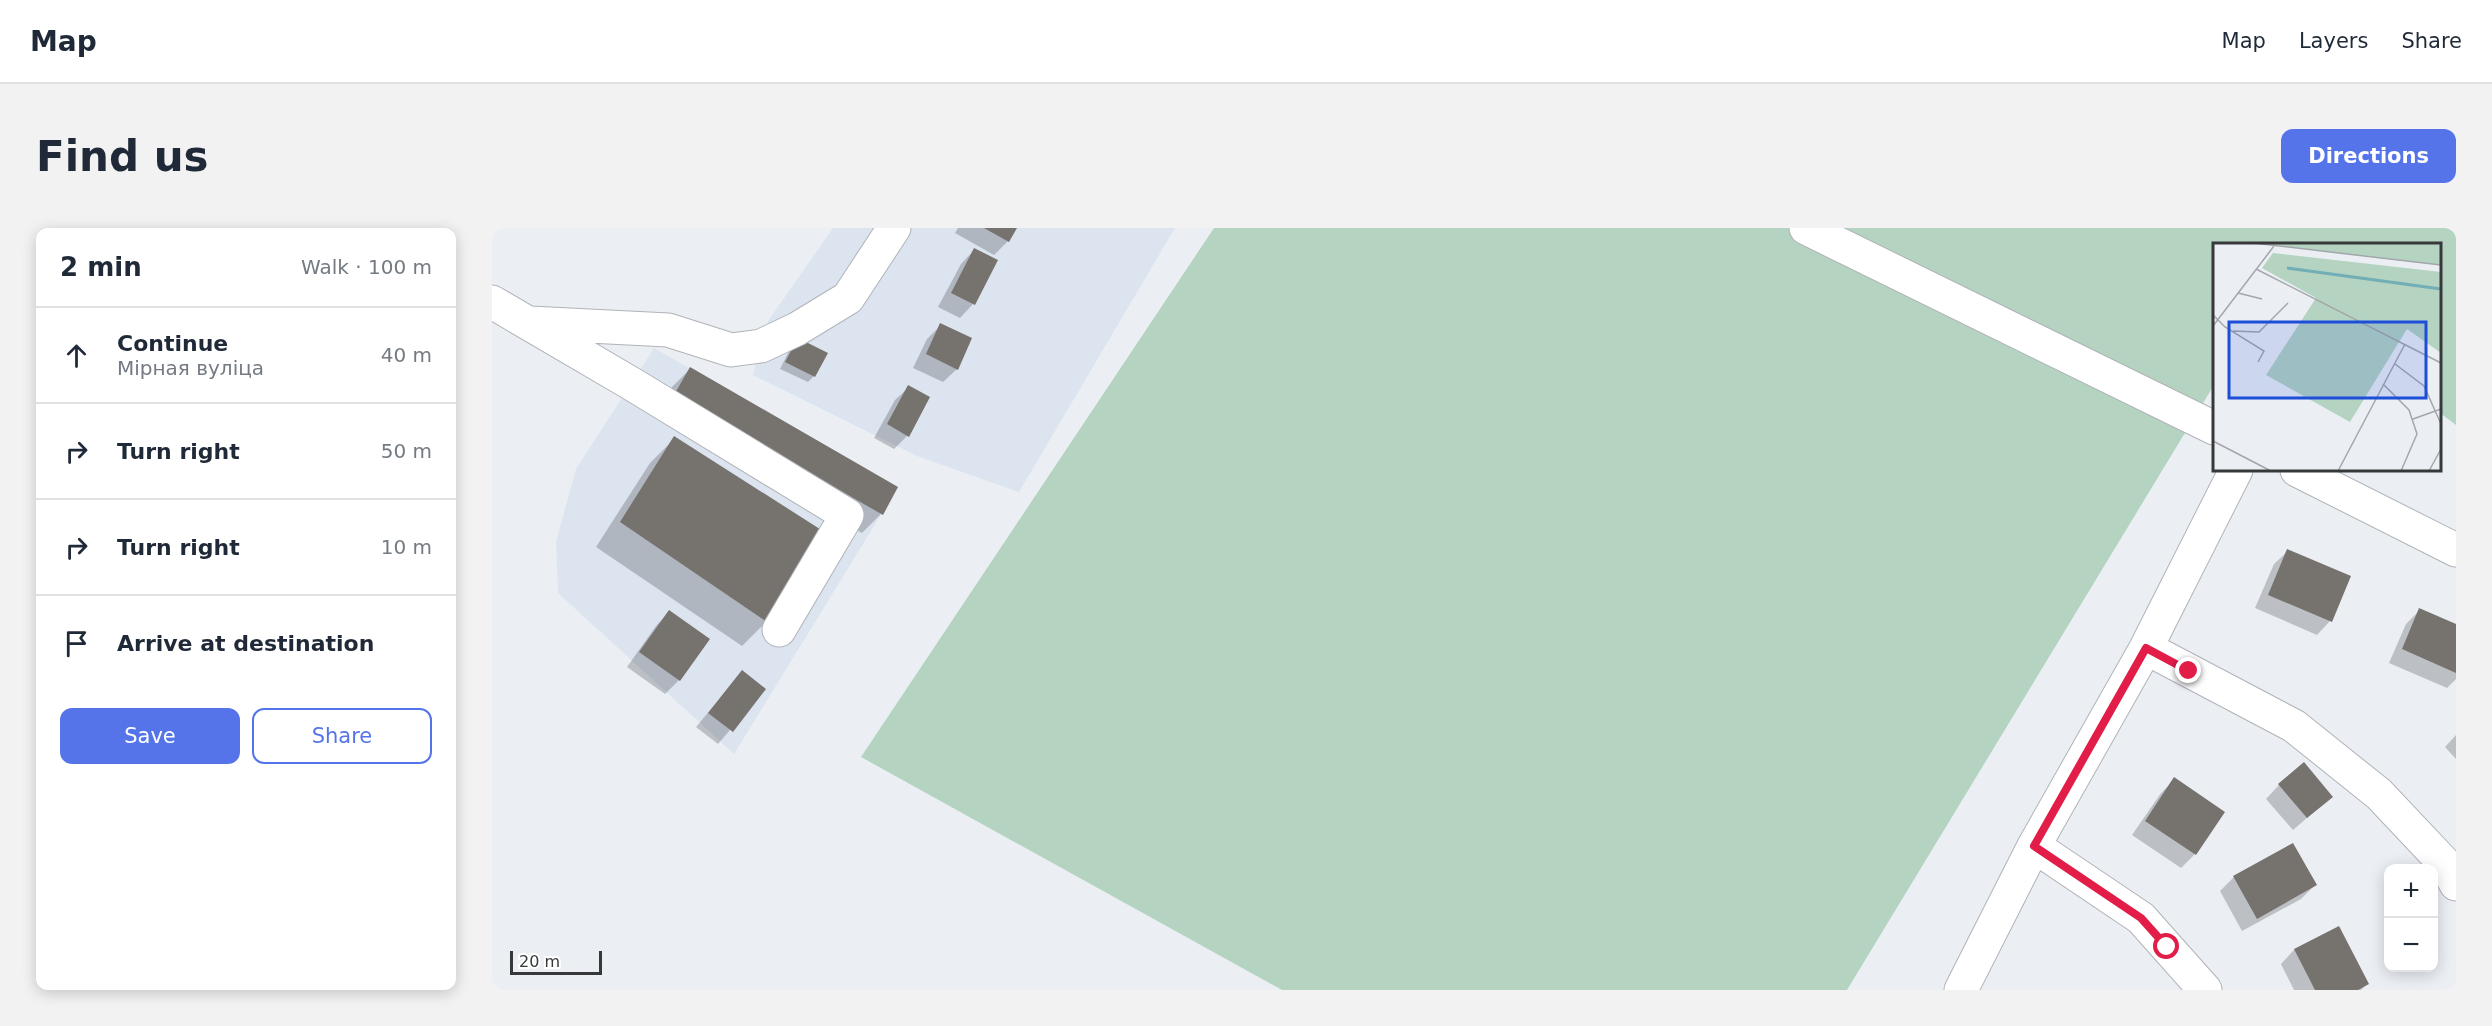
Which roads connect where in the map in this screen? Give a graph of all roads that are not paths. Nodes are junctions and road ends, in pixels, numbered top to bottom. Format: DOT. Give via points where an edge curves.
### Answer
graph roads {
  1 [pos="894,228"];
  2 [pos="1806,228"];
  3 [pos="492,302"];
  4 [pos="525,323"];
  5 [pos="2213,428"];
  6 [pos="2235,471"];
  7 [pos="2299,471"];
  8 [pos="2456,550"];
  9 [pos="779,630"];
  10 [pos="2146,648"];
  11 [pos="2034,846"];
  12 [pos="2456,884"];
  13 [pos="1961,990"];
  14 [pos="2205,990"];
  1 -- 4 [label="street" via="848,298 760,346 731,350 668,330"];
  2 -- 5 [label="street"];
  3 -- 4 [label="street"];
  4 -- 9 [label="street" via="846,515"];
  6 -- 10 [label="street"];
  7 -- 8 [label="street"];
  10 -- 11 [label="street"];
  10 -- 12 [label="street" via="2294,726 2379,794 2445,864"];
  11 -- 13 [label="street"];
  11 -- 14 [label="street" via="2141,918"];
}
